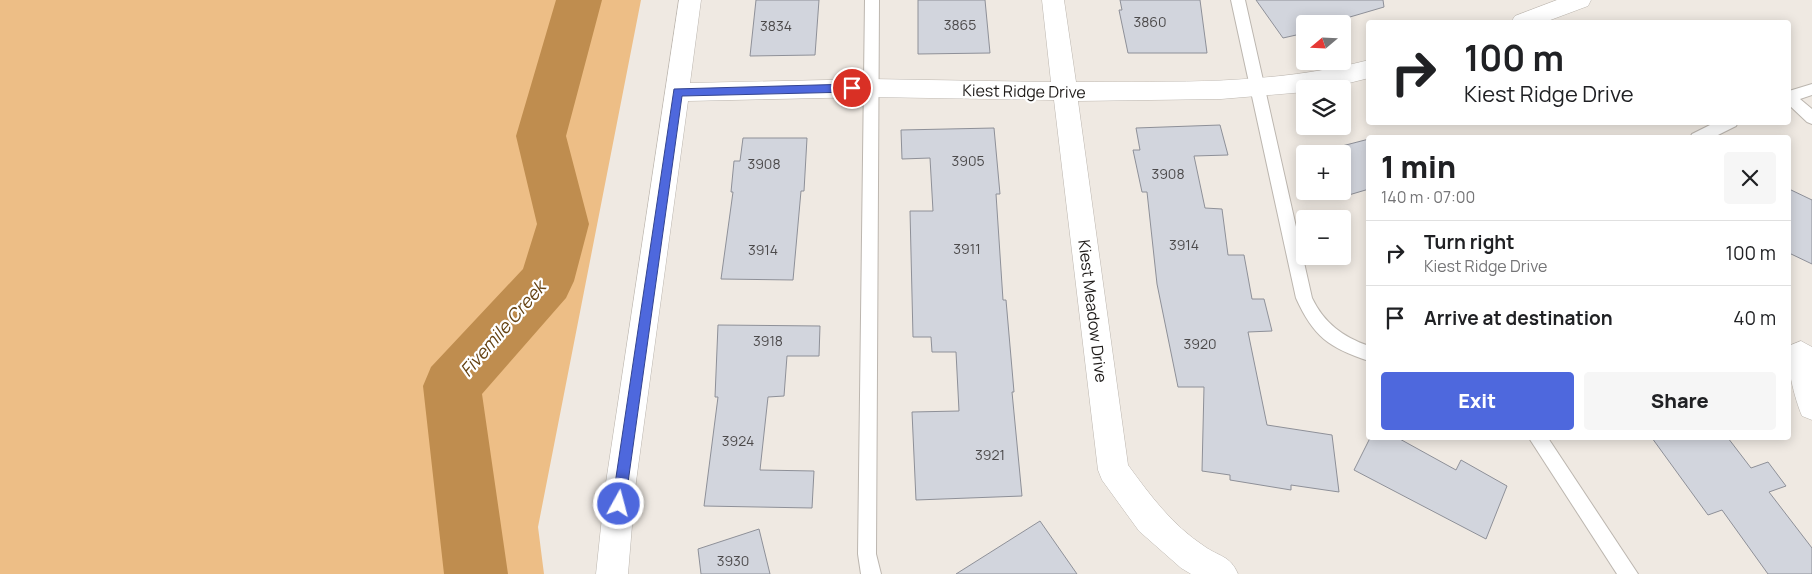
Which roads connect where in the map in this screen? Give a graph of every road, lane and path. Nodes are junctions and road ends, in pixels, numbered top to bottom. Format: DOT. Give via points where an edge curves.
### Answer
graph roads {
  1 [pos="690,0"];
  2 [pos="872,0"];
  3 [pos="1053,0"];
  4 [pos="1238,0"];
  5 [pos="1580,0"];
  6 [pos="1528,20"];
  7 [pos="1366,70"];
  8 [pos="871,88"];
  9 [pos="1257,89"];
  10 [pos="1812,90"];
  11 [pos="677,92"];
  12 [pos="1066,93"];
  13 [pos="1791,96"];
  14 [pos="1791,99"];
  15 [pos="1812,118"];
  16 [pos="1725,125"];
  17 [pos="1703,135"];
  18 [pos="1366,353"];
  19 [pos="1801,354"];
  20 [pos="1812,406"];
  21 [pos="1539,440"];
  22 [pos="612,574"];
  23 [pos="871,574"];
  24 [pos="1222,574"];
  25 [pos="1628,574"];
  1 -- 11 [label="street"];
  2 -- 8 [label="lane"];
  3 -- 12 [label="street, Kiest Meadow Drive"];
  4 -- 9 [label="lane"];
  5 -- 6 [label="street"];
  7 -- 9 [label="street, Kiest Ridge Drive" via="1317,81"];
  8 -- 11 [label="street, Kiest Ridge Drive"];
  8 -- 12 [label="street, Kiest Ridge Drive"];
  8 -- 23 [label="lane" via="867,554"];
  9 -- 12 [label="street, Kiest Ridge Drive"];
  9 -- 18 [label="lane" via="1304,298 1312,316 1326,332 1343,346"];
  10 -- 13 [label="lane"];
  11 -- 22 [label="street" via="620,488"];
  12 -- 24 [label="street, Kiest Meadow Drive" via="1113,470 1150,520 1192,557"];
  14 -- 15 [label="lane"];
  16 -- 17 [label="lane"];
  19 -- 20 [label="street"];
  21 -- 25 [label="lane"];
}
